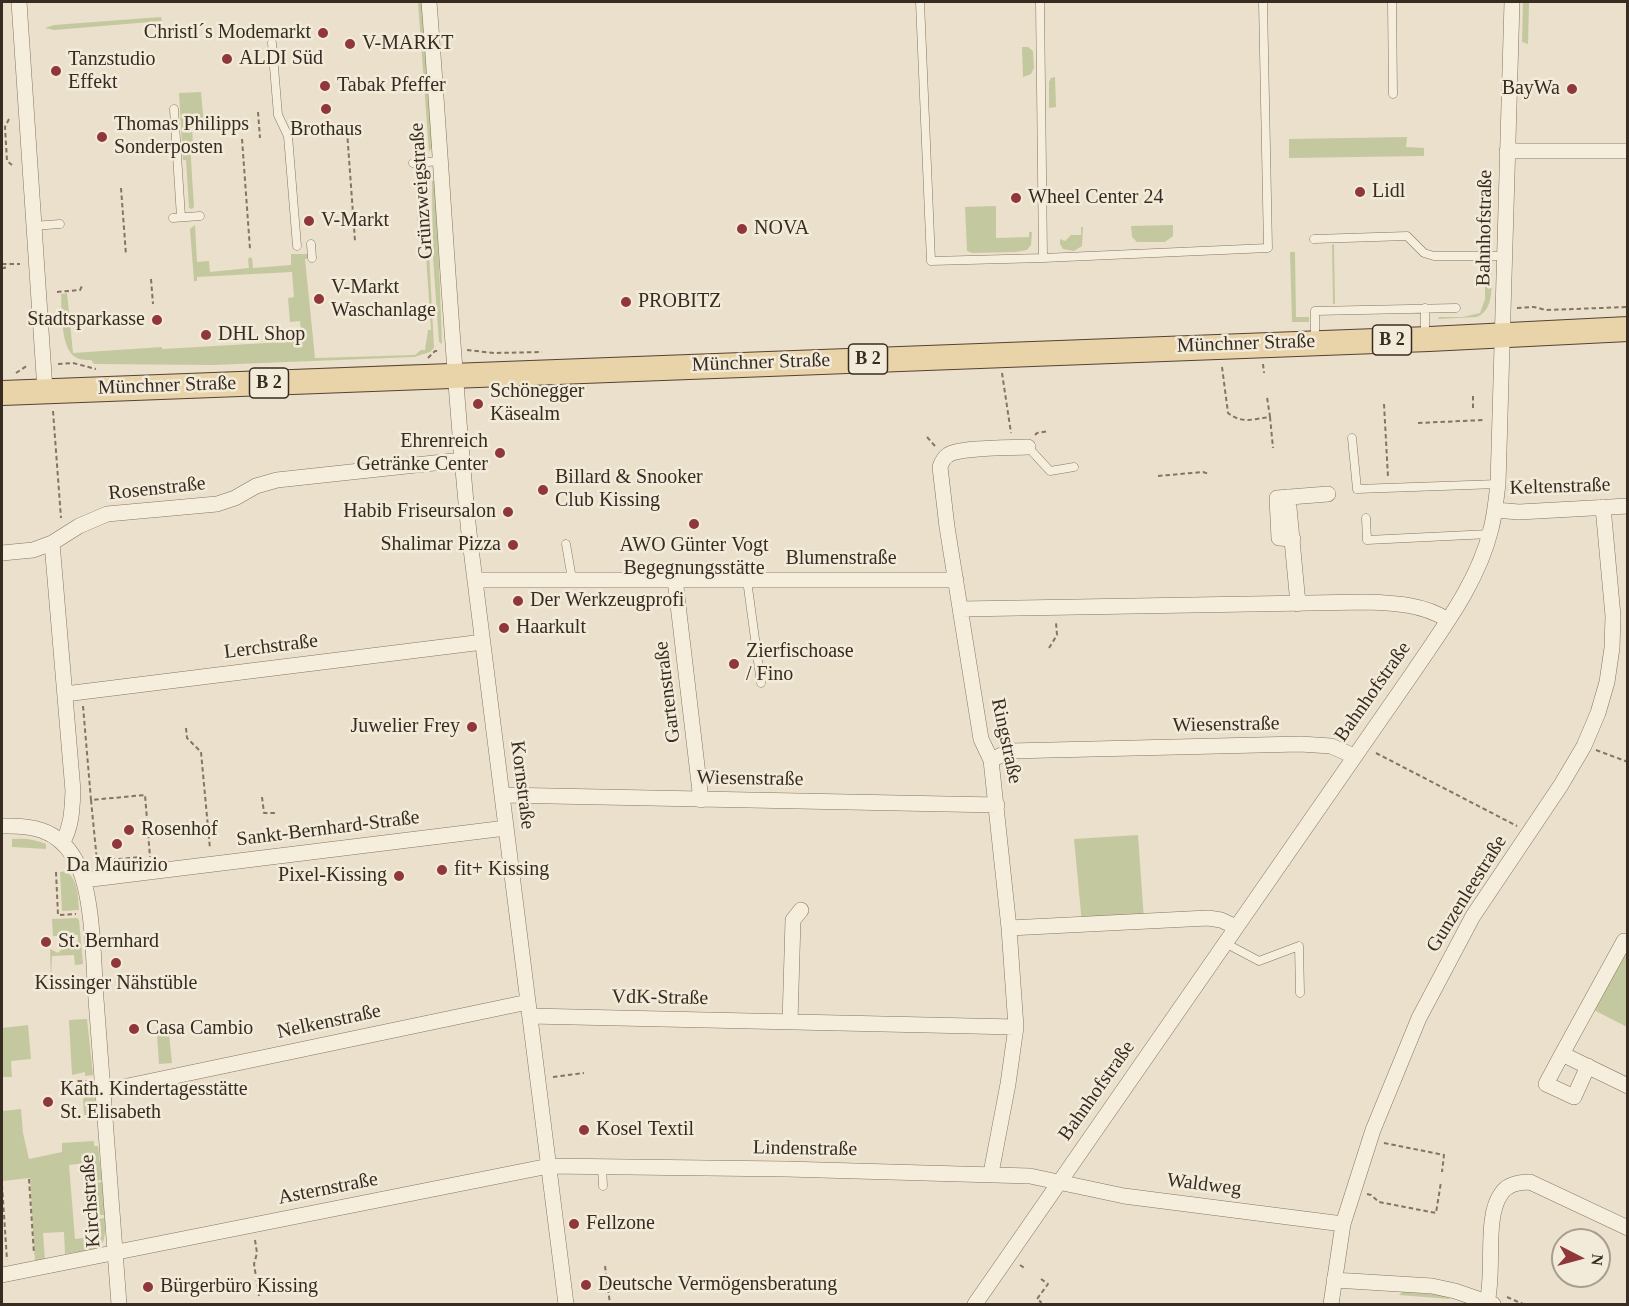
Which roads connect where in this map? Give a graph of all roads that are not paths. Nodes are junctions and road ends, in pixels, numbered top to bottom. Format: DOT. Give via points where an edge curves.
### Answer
graph roads {
  1 [pos="19,2"];
  2 [pos="429,2"];
  3 [pos="920,2"];
  4 [pos="1040,2"];
  5 [pos="1263,2"];
  6 [pos="1392,2"];
  7 [pos="1512,2"];
  8 [pos="272,43"];
  9 [pos="1393,94"];
  10 [pos="174,109"];
  11 [pos="1507,151"];
  12 [pos="1628,151"];
  13 [pos="441,161"];
  14 [pos="413,163"];
  15 [pos="200,216"];
  16 [pos="60,224"];
  17 [pos="33,226"];
  18 [pos="1314,238"];
  19 [pos="311,244"];
  20 [pos="297,246"];
  21 [pos="1505,256"];
  22 [pos="312,258"];
  23 [pos="1043,258"];
  24 [pos="1425,308"];
  25 [pos="1456,308"];
  26 [pos="1628,329"];
  27 [pos="1502,336"];
  28 [pos="1425,339"];
  29 [pos="1315,342"];
  30 [pos="455,377"];
  31 [pos="2,393"];
  32 [pos="49,398"];
  33 [pos="1352,438"];
  34 [pos="1020,447"];
  35 [pos="462,460"];
  36 [pos="1074,467"];
  37 [pos="1498,484"];
  38 [pos="1328,494"];
  39 [pos="1628,506"];
  40 [pos="1603,507"];
  41 [pos="1495,510"];
  42 [pos="1366,518"];
  43 [pos="1490,534"];
  44 [pos="57,540"];
  45 [pos="566,544"];
  46 [pos="2,553"];
  47 [pos="572,579"];
  48 [pos="675,579"];
  49 [pos="475,580"];
  50 [pos="747,580"];
  51 [pos="956,580"];
  52 [pos="1298,604"];
  53 [pos="961,609"];
  54 [pos="1448,620"];
  55 [pos="483,642"];
  56 [pos="761,683"];
  57 [pos="65,694"];
  58 [pos="1357,751"];
  59 [pos="991,760"];
  60 [pos="502,795"];
  61 [pos="701,800"];
  62 [pos="997,805"];
  63 [pos="2,826"];
  64 [pos="506,828"];
  65 [pos="63,842"];
  66 [pos="84,880"];
  67 [pos="801,910"];
  68 [pos="1236,927"];
  69 [pos="1009,928"];
  70 [pos="1626,939"];
  71 [pos="1225,943"];
  72 [pos="1300,993"];
  73 [pos="529,1009"];
  74 [pos="790,1022"];
  75 [pos="1016,1027"];
  76 [pos="1562,1054"];
  77 [pos="1588,1066"];
  78 [pos="1628,1086"];
  79 [pos="104,1091"];
  80 [pos="549,1166"];
  81 [pos="602,1167"];
  82 [pos="991,1173"];
  83 [pos="1061,1181"];
  84 [pos="603,1186"];
  85 [pos="1343,1224"];
  86 [pos="1628,1228"];
  87 [pos="116,1252"];
  88 [pos="5,1274"];
  89 [pos="1334,1280"];
  90 [pos="1481,1302"];
  91 [pos="119,1305"];
  92 [pos="566,1305"];
  93 [pos="975,1305"];
  94 [pos="1332,1305"];
  1 -- 17 [label="street"];
  2 -- 13 [label="street, Grünzweigstraße"];
  3 -- 23 [label="lane" via="931,261"];
  4 -- 23 [label="lane"];
  5 -- 23 [label="lane" via="1268,248"];
  6 -- 9 [label="lane"];
  7 -- 11 [label="street, Bahnhofstraße"];
  8 -- 20 [label="lane" via="278,115 288,136"];
  10 -- 15 [label="lane" via="177,218"];
  11 -- 12 [label="street"];
  11 -- 21 [label="street, Bahnhofstraße"];
  13 -- 14 [label="lane"];
  13 -- 30 [label="street, Grünzweigstraße"];
  16 -- 17 [label="lane"];
  17 -- 32 [label="street"];
  18 -- 21 [label="lane" via="1407,236 1424,253 1434,256"];
  19 -- 22 [label="lane"];
  21 -- 27 [label="street, Bahnhofstraße"];
  24 -- 25 [label="lane"];
  24 -- 28 [label="lane"];
  24 -- 29 [label="lane" via="1315,311"];
  26 -- 27 [label="main road, Münchner Straße / B 2"];
  27 -- 28 [label="main road, Münchner Straße / B 2"];
  27 -- 37 [label="street, Bahnhofstraße"];
  28 -- 29 [label="main road, Münchner Straße / B 2"];
  29 -- 30 [label="main road, Münchner Straße / B 2"];
  30 -- 32 [label="main road, Münchner Straße / B 2"];
  30 -- 35 [label="street, Kornstraße"];
  31 -- 32 [label="main road, Münchner Straße / B 2"];
  33 -- 37 [label="lane" via="1357,489"];
  34 -- 36 [label="lane" via="1050,471"];
  34 -- 51 [label="street, Ringstraße" via="961,451 944,458 941,478"];
  35 -- 44 [label="street, Rosenstraße" via="278,480 217,504 107,514"];
  35 -- 49 [label="street, Kornstraße"];
  37 -- 41 [label="street, Bahnhofstraße"];
  38 -- 52 [label="street" via="1288,497"];
  39 -- 40 [label="street, Keltenstraße"];
  40 -- 41 [label="street, Keltenstraße"];
  40 -- 85 [label="street, Gunzenleestraße" via="1612,590 1612,648 1598,713 1584,746 1531,833 1473,916 1442,972 1395,1072"];
  41 -- 43 [label="street, Bahnhofstraße"];
  42 -- 43 [label="lane" via="1367,540"];
  43 -- 54 [label="street, Bahnhofstraße" via="1475,573"];
  44 -- 46 [label="street, Rosenstraße" via="33,550"];
  44 -- 57 [label="street"];
  45 -- 47 [label="lane"];
  47 -- 48 [label="street, Blumenstraße"];
  47 -- 49 [label="street, Blumenstraße"];
  48 -- 50 [label="street, Blumenstraße"];
  48 -- 61 [label="street, Gartenstraße"];
  49 -- 55 [label="street, Kornstraße"];
  50 -- 51 [label="street, Blumenstraße"];
  50 -- 56 [label="lane"];
  51 -- 53 [label="street, Ringstraße"];
  52 -- 53 [label="street"];
  52 -- 54 [label="street" via="1393,603 1435,612"];
  53 -- 59 [label="street, Ringstraße" via="981,739"];
  54 -- 58 [label="street, Bahnhofstraße"];
  55 -- 57 [label="street, Lerchstraße"];
  55 -- 60 [label="street, Kornstraße"];
  57 -- 65 [label="street" via="73,813"];
  58 -- 59 [label="street, Wiesenstraße" via="1300,744 1010,752"];
  58 -- 68 [label="street, Bahnhofstraße"];
  59 -- 62 [label="street, Ringstraße"];
  60 -- 61 [label="street, Wiesenstraße"];
  60 -- 64 [label="street, Kornstraße"];
  61 -- 62 [label="street, Wiesenstraße"];
  62 -- 69 [label="street, Ringstraße"];
  63 -- 65 [label="street" via="36,828"];
  64 -- 66 [label="street, Sankt-Bernhard-Straße" via="212,864 151,864"];
  64 -- 73 [label="street, Kornstraße"];
  65 -- 66 [label="street, Kirchstraße"];
  66 -- 79 [label="street, Kirchstraße"];
  67 -- 74 [label="street" via="793,920"];
  68 -- 69 [label="street" via="1208,918"];
  68 -- 71 [label="street, Bahnhofstraße"];
  69 -- 75 [label="street"];
  70 -- 76 [label="street"];
  71 -- 72 [label="lane" via="1259,961 1299,946"];
  71 -- 83 [label="street, Bahnhofstraße"];
  73 -- 74 [label="street, VdK-Straße"];
  73 -- 79 [label="street, Nelkenstraße"];
  73 -- 80 [label="street, Kornstraße"];
  74 -- 75 [label="street, VdK-Straße"];
  75 -- 82 [label="street"];
  76 -- 77 [label="street"];
  76 -- 77 [label="street" via="1546,1084 1574,1097"];
  77 -- 78 [label="street"];
  79 -- 87 [label="street, Kirchstraße"];
  80 -- 81 [label="street, Lindenstraße"];
  80 -- 87 [label="street, Asternstraße"];
  80 -- 92 [label="street, Kornstraße"];
  81 -- 82 [label="street, Lindenstraße"];
  81 -- 84 [label="lane"];
  82 -- 83 [label="street, Lindenstraße"];
  83 -- 85 [label="street, Waldweg" via="1124,1196"];
  83 -- 93 [label="street, Bahnhofstraße"];
  85 -- 89 [label="street, Gunzenleestraße"];
  86 -- 90 [label="street" via="1530,1182 1510,1186 1502,1192 1494,1214 1490,1290"];
  87 -- 88 [label="street, Asternstraße"];
  87 -- 91 [label="street, Kirchstraße"];
  89 -- 90 [label="street" via="1432,1286"];
  89 -- 94 [label="street, Gunzenleestraße"];
}
